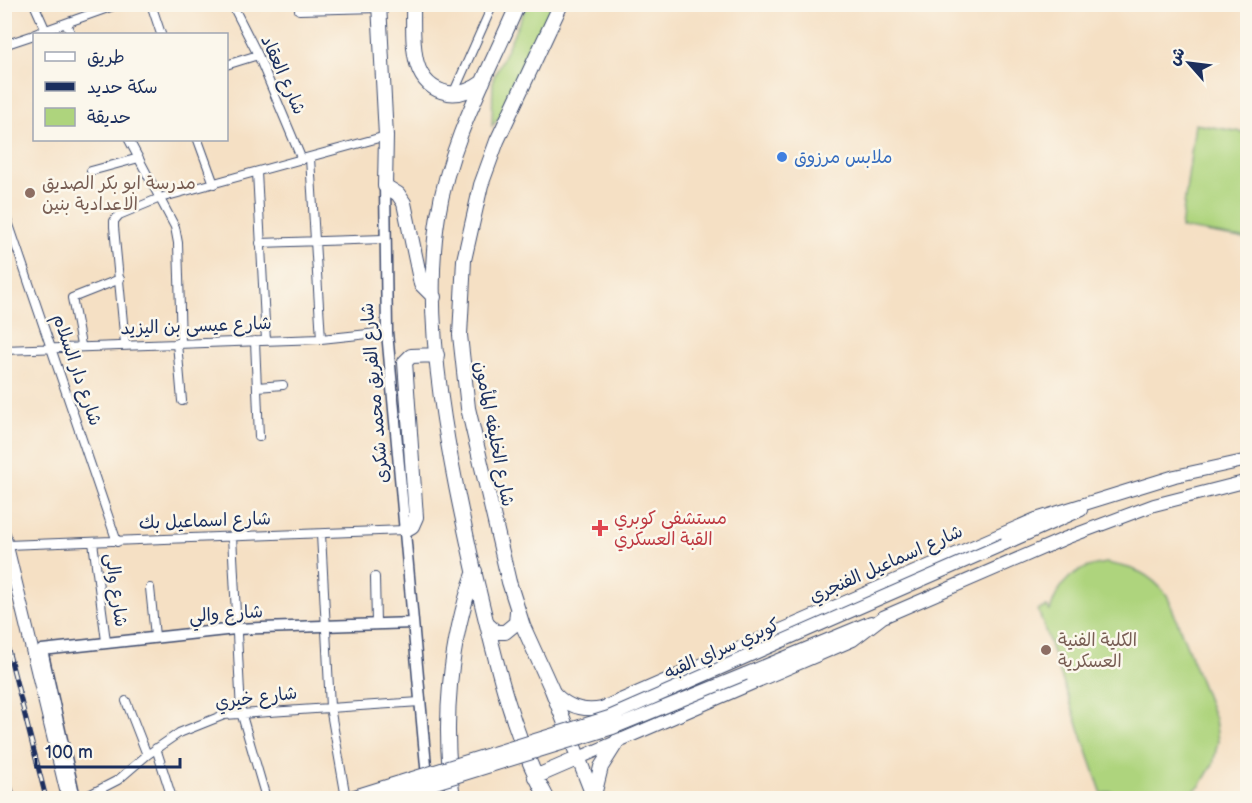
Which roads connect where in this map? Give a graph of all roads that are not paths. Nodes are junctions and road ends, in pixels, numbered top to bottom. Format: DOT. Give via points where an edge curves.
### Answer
graph roads {
  1 [pos="34,4"];
  2 [pos="119,4"];
  3 [pos="151,4"];
  4 [pos="232,4"];
  5 [pos="413,4"];
  6 [pos="494,4"];
  7 [pos="518,4"];
  8 [pos="561,4"];
  9 [pos="379,6"];
  10 [pos="299,10"];
  11 [pos="66,24"];
  12 [pos="46,31"];
  13 [pos="40,33"];
  14 [pos="71,33"];
  15 [pos="161,33"];
  16 [pos="33,36"];
  17 [pos="4,45"];
  18 [pos="258,55"];
  19 [pos="228,64"];
  20 [pos="483,82"];
  21 [pos="453,94"];
  22 [pos="386,136"];
  23 [pos="130,141"];
  24 [pos="198,141"];
  25 [pos="139,158"];
  26 [pos="306,159"];
  27 [pos="91,171"];
  28 [pos="257,172"];
  29 [pos="214,184"];
  30 [pos="385,186"];
  31 [pos="160,198"];
  32 [pos="4,210"];
  33 [pos="384,239"];
  34 [pos="315,241"];
  35 [pos="260,243"];
  36 [pos="120,279"];
  37 [pos="434,297"];
  38 [pos="387,332"];
  39 [pos="321,339"];
  40 [pos="255,341"];
  41 [pos="266,341"];
  42 [pos="179,343"];
  43 [pos="125,344"];
  44 [pos="81,345"];
  45 [pos="52,347"];
  46 [pos="4,350"];
  47 [pos="437,356"];
  48 [pos="283,386"];
  49 [pos="257,387"];
  50 [pos="182,402"];
  51 [pos="259,437"];
  52 [pos="1248,460"];
  53 [pos="1248,481"];
  54 [pos="1098,501"];
  55 [pos="405,530"];
  56 [pos="321,534"];
  57 [pos="232,536"];
  58 [pos="6,539"];
  59 [pos="93,542"];
  60 [pos="117,542"];
  61 [pos="474,571"];
  62 [pos="375,578"];
  63 [pos="150,588"];
  64 [pos="517,609"];
  65 [pos="883,617"];
  66 [pos="413,622"];
  67 [pos="376,623"];
  68 [pos="795,623"];
  69 [pos="325,624"];
  70 [pos="486,624"];
  71 [pos="235,629"];
  72 [pos="155,636"];
  73 [pos="106,641"];
  74 [pos="806,649"];
  75 [pos="552,690"];
  76 [pos="624,700"];
  77 [pos="126,701"];
  78 [pos="420,702"];
  79 [pos="330,707"];
  80 [pos="241,712"];
  81 [pos="639,731"];
  82 [pos="618,740"];
  83 [pos="156,748"];
  84 [pos="147,755"];
  85 [pos="579,758"];
  86 [pos="426,777"];
  87 [pos="535,777"];
  88 [pos="4,780"];
  89 [pos="9,798"];
  90 [pos="68,798"];
  91 [pos="75,798"];
  92 [pos="83,798"];
  93 [pos="172,798"];
  94 [pos="266,798"];
  95 [pos="347,798"];
  96 [pos="356,798"];
  97 [pos="387,798"];
  98 [pos="429,798"];
  99 [pos="453,798"];
  100 [pos="547,798"];
  101 [pos="594,798"];
  1 -- 12 [label="street"];
  2 -- 11 [label="street"];
  3 -- 15 [label="street"];
  4 -- 18 [label="street, شارع العقاد"];
  5 -- 21 [label="main road" via="415,59 420,74 431,86"];
  6 -- 21 [label="street"];
  7 -- 20 [label="main road"];
  8 -- 64 [label="main road, شارع الخليفه المأمون" via="497,141 481,185 466,244 461,290 460,335 466,394"];
  9 -- 10 [label="street"];
  9 -- 22 [label="main road, شارع الفريق محمد شكرى"];
  11 -- 12 [label="street"];
  11 -- 14 [label="street"];
  12 -- 13 [label="street"];
  16 -- 17 [label="street"];
  18 -- 19 [label="street"];
  18 -- 26 [label="street, شارع العقاد"];
  20 -- 21 [label="main road" via="469,91"];
  20 -- 37 [label="main road" via="454,151 441,197 435,237"];
  22 -- 26 [label="street"];
  22 -- 30 [label="main road, شارع الفريق محمد شكرى"];
  23 -- 25 [label="street"];
  24 -- 29 [label="street"];
  25 -- 27 [label="street"];
  25 -- 31 [label="street"];
  26 -- 28 [label="street"];
  26 -- 34 [label="street, شارع العقاد"];
  28 -- 29 [label="street"];
  28 -- 35 [label="street"];
  29 -- 31 [label="street"];
  30 -- 33 [label="street, شارع الفريق محمد شكرى"];
  30 -- 37 [label="main road" via="404,202 421,284"];
  31 -- 36 [label="street" via="119,215 114,221"];
  31 -- 42 [label="street" via="175,227 178,243"];
  32 -- 45 [label="street, شارع دار السلام"];
  33 -- 34 [label="street"];
  33 -- 38 [label="street, شارع الفريق محمد شكرى"];
  34 -- 35 [label="street"];
  34 -- 39 [label="street, شارع العقاد"];
  35 -- 41 [label="street"];
  36 -- 43 [label="street"];
  36 -- 44 [label="street" via="72,298"];
  37 -- 47 [label="main road"];
  38 -- 39 [label="street, شارع عيسى بن اليزيد"];
  38 -- 55 [label="street, شارع الفريق محمد شكرى"];
  39 -- 41 [label="street, شارع عيسى بن اليزيد"];
  40 -- 41 [label="street, شارع عيسى بن اليزيد"];
  40 -- 42 [label="street, شارع عيسى بن اليزيد"];
  40 -- 49 [label="street"];
  42 -- 43 [label="street, شارع عيسى بن اليزيد"];
  42 -- 50 [label="street"];
  43 -- 44 [label="street, شارع عيسى بن اليزيد"];
  44 -- 45 [label="street, شارع عيسى بن اليزيد"];
  45 -- 46 [label="street, شارع عيسى بن اليزيد"];
  45 -- 60 [label="street, شارع دار السلام"];
  47 -- 55 [label="main road" via="411,356 405,362 416,518"];
  47 -- 61 [label="main road" via="450,452"];
  48 -- 49 [label="street"];
  49 -- 51 [label="street"];
  52 -- 54 [label="main road, شارع اسماعيل الفنجري" via="1175,476"];
  53 -- 65 [label="main road" via="1154,505 978,574"];
  54 -- 68 [label="main road, شارع اسماعيل الفنجري" via="1036,519"];
  54 -- 95 [label="main road, كوبري سراي القبه, bridge" via="609,717"];
  55 -- 56 [label="street, شارع اسماعيل بك"];
  55 -- 66 [label="street, شارع الفريق محمد شكرى"];
  56 -- 57 [label="street, شارع اسماعيل بك"];
  56 -- 69 [label="street"];
  57 -- 60 [label="street, شارع اسماعيل بك"];
  57 -- 71 [label="street"];
  58 -- 59 [label="street, شارع اسماعيل بك"];
  58 -- 90 [label="main road"];
  59 -- 60 [label="street, شارع اسماعيل بك"];
  59 -- 73 [label="street, شارع والى"];
  61 -- 70 [label="main road"];
  61 -- 99 [label="main road" via="459,626 448,706"];
  62 -- 67 [label="street"];
  63 -- 72 [label="street"];
  64 -- 70 [label="main road" via="516,623 510,630 496,632"];
  64 -- 75 [label="main road, شارع الخليفه المأمون"];
  65 -- 74 [label="main road, كوبري سراي القبه"];
  65 -- 81 [label="main road" via="853,640"];
  66 -- 67 [label="street, شارع والي"];
  66 -- 78 [label="street, شارع الفريق محمد شكرى"];
  67 -- 69 [label="street, شارع والي"];
  68 -- 74 [label="main road" via="806,634"];
  68 -- 76 [label="main road, شارع اسماعيل الفنجري"];
  69 -- 71 [label="street, شارع والي"];
  69 -- 79 [label="street"];
  70 -- 87 [label="main road"];
  71 -- 72 [label="street, شارع والي"];
  71 -- 80 [label="street"];
  72 -- 73 [label="street, شارع والي"];
  73 -- 91 [label="street, شارع والي" via="42,650"];
  74 -- 97 [label="main road, كوبري سراي القبه, bridge" via="619,726"];
  75 -- 76 [label="main road, شارع اسماعيل الفنجري" via="566,703 584,709 603,708"];
  75 -- 85 [label="main road, شارع الخليفه المأمون"];
  76 -- 81 [label="main road" via="624,719"];
  77 -- 84 [label="street"];
  78 -- 79 [label="street, شارع خيري"];
  78 -- 86 [label="street, شارع الفريق محمد شكرى"];
  79 -- 80 [label="street, شارع خيري"];
  79 -- 95 [label="street"];
  80 -- 83 [label="street, شارع خيري" via="199,723"];
  80 -- 94 [label="street"];
  81 -- 82 [label="main road"];
  82 -- 85 [label="main road"];
  82 -- 101 [label="main road" via="601,766"];
  83 -- 84 [label="street, شارع خيري"];
  83 -- 93 [label="street"];
  84 -- 92 [label="street, شارع خيري" via="118,780"];
  85 -- 87 [label="main road"];
  85 -- 101 [label="main road, شارع الخليفه المأمون"];
  86 -- 96 [label="street"];
  86 -- 98 [label="street"];
  87 -- 100 [label="main road"];
  88 -- 89 [label="main road"];
}
